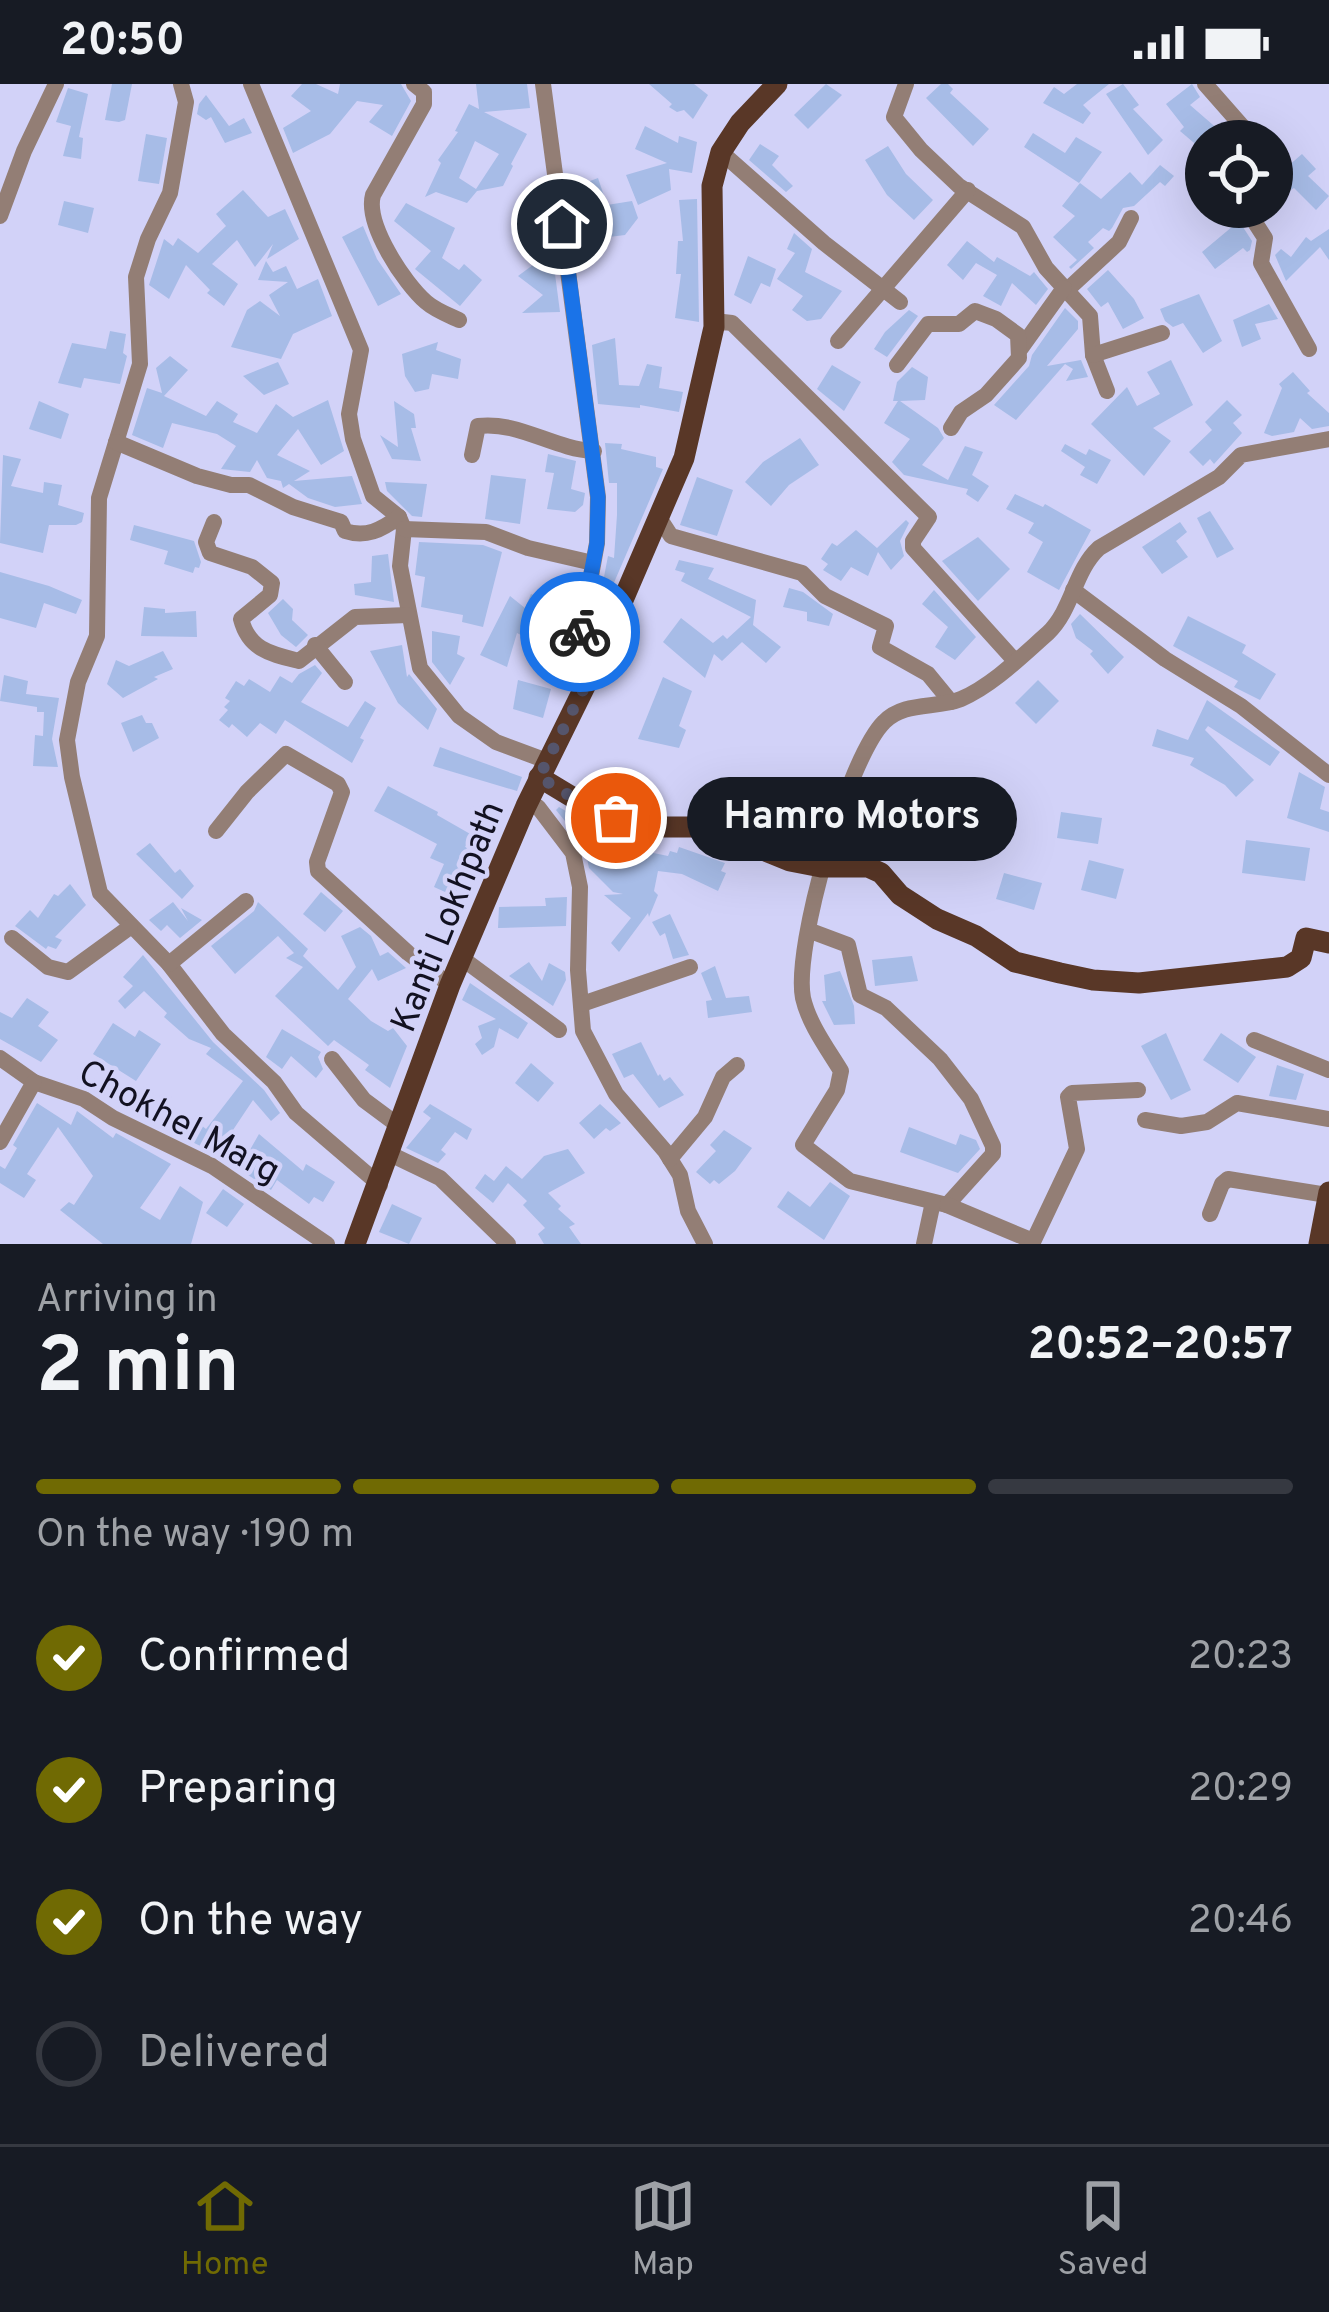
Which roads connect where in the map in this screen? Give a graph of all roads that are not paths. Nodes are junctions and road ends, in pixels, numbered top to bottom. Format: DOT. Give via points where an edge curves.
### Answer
graph roads {
  1 [pos="56,84"];
  2 [pos="181,84"];
  3 [pos="251,84"];
  4 [pos="414,84"];
  5 [pos="543,84"];
  6 [pos="777,84"];
  7 [pos="906,84"];
  8 [pos="1205,84"];
  9 [pos="1237,120"];
  10 [pos="721,152"];
  11 [pos="968,190"];
  12 [pos="0,216"];
  13 [pos="1131,218"];
  14 [pos="1259,228"];
  15 [pos="883,289"];
  16 [pos="1065,290"];
  17 [pos="901,302"];
  18 [pos="459,320"];
  19 [pos="714,327"];
  20 [pos="1162,333"];
  21 [pos="838,341"];
  22 [pos="1022,348"];
  23 [pos="1310,349"];
  24 [pos="1093,355"];
  25 [pos="897,365"];
  26 [pos="1107,391"];
  27 [pos="951,428"];
  28 [pos="1329,440"];
  29 [pos="116,442"];
  30 [pos="594,451"];
  31 [pos="472,455"];
  32 [pos="660,519"];
  33 [pos="214,522"];
  34 [pos="401,523"];
  35 [pos="592,563"];
  36 [pos="1073,590"];
  37 [pos="408,614"];
  38 [pos="315,645"];
  39 [pos="1015,662"];
  40 [pos="592,672"];
  41 [pos="345,682"];
  42 [pos="951,702"];
  43 [pos="543,769"];
  44 [pos="1329,775"];
  45 [pos="526,806"];
  46 [pos="216,831"];
  47 [pos="821,867"];
  48 [pos="246,901"];
  49 [pos="130,927"];
  50 [pos="808,930"];
  51 [pos="12,938"];
  52 [pos="1329,943"];
  53 [pos="460,962"];
  54 [pos="169,964"];
  55 [pos="690,967"];
  56 [pos="450,985"];
  57 [pos="582,1004"];
  58 [pos="559,1030"];
  59 [pos="1254,1040"];
  60 [pos="0,1058"];
  61 [pos="332,1059"];
  62 [pos="737,1065"];
  63 [pos="1329,1070"];
  64 [pos="34,1082"];
  65 [pos="1138,1090"];
  66 [pos="1329,1119"];
  67 [pos="1145,1120"];
  68 [pos="399,1126"];
  69 [pos="0,1142"];
  70 [pos="390,1154"];
  71 [pos="670,1160"];
  72 [pos="380,1186"];
  73 [pos="1328,1193"];
  74 [pos="940,1203"];
  75 [pos="1210,1214"];
  76 [pos="1033,1242"];
  77 [pos="327,1244"];
  78 [pos="355,1244"];
  79 [pos="508,1244"];
  80 [pos="705,1244"];
  81 [pos="924,1244"];
  82 [pos="1319,1244"];
  1 -- 12 [label="street"];
  2 -- 29 [label="street" via="182,137 170,193 136,277 140,364"];
  3 -- 34 [label="street" via="361,350 349,414 363,476"];
  4 -- 18 [label="street" via="424,104 370,212 412,287"];
  5 -- 30 [label="street"];
  6 -- 10 [label="main road, Kanti Lokhpath"];
  7 -- 11 [label="street" via="894,117"];
  8 -- 9 [label="street"];
  10 -- 15 [label="street"];
  10 -- 19 [label="main road, Kanti Lokhpath" via="712,186"];
  11 -- 15 [label="street"];
  11 -- 16 [label="street" via="1023,227"];
  13 -- 16 [label="street" via="1119,242"];
  14 -- 23 [label="street" via="1261,262"];
  15 -- 17 [label="street"];
  15 -- 21 [label="street"];
  16 -- 22 [label="street"];
  16 -- 24 [label="street" via="1090,316"];
  19 -- 32 [label="main road, Kanti Lokhpath" via="684,458"];
  19 -- 39 [label="street" via="732,323 929,518 913,548"];
  20 -- 24 [label="street"];
  22 -- 25 [label="street" via="1018,335 975,310 959,324 928,324"];
  22 -- 27 [label="street"];
  24 -- 26 [label="street"];
  28 -- 36 [label="street" via="1235,458 1219,477 1099,548"];
  29 -- 34 [label="street" via="197,476 249,485 351,533"];
  29 -- 49 [label="street" via="99,498 97,636 67,740 100,893"];
  30 -- 31 [label="street" via="501,424 478,426"];
  30 -- 35 [label="street"];
  32 -- 40 [label="main road, Kanti Lokhpath"];
  32 -- 42 [label="street" via="671,536 802,573 826,596 880,619 880,647 928,674"];
  33 -- 38 [label="street" via="210,553 272,583 270,595 241,619 255,647 299,661"];
  34 -- 35 [label="street" via="486,532"];
  34 -- 37 [label="street"];
  35 -- 40 [label="street" via="579,641"];
  36 -- 39 [label="street" via="1053,628"];
  36 -- 44 [label="street"];
  37 -- 38 [label="street" via="355,617"];
  37 -- 43 [label="street" via="420,668 438,694"];
  38 -- 41 [label="street"];
  39 -- 42 [label="street"];
  40 -- 43 [label="main road, Kanti Lokhpath"];
  42 -- 47 [label="street" via="885,720 863,754"];
  43 -- 45 [label="main road, Kanti Lokhpath"];
  43 -- 47 [label="main road" via="587,806 640,826 706,827"];
  45 -- 53 [label="main road, Kanti Lokhpath"];
  45 -- 57 [label="street" via="538,807 573,853"];
  46 -- 56 [label="street" via="286,754 338,784 318,871"];
  47 -- 50 [label="street"];
  47 -- 52 [label="main road" via="868,867 937,920 1016,962 1093,980 1138,983 1286,967 1301,958 1306,938"];
  48 -- 54 [label="street"];
  49 -- 51 [label="street" via="68,972 47,967"];
  49 -- 54 [label="street"];
  50 -- 74 [label="street" via="848,945 860,995 886,1008 940,1059 979,1116 993,1154"];
  50 -- 74 [label="street" via="803,998 841,1071 803,1145 850,1181"];
  53 -- 56 [label="main road, Kanti Lokhpath"];
  53 -- 58 [label="street"];
  54 -- 72 [label="street" via="296,1113"];
  55 -- 57 [label="street"];
  56 -- 68 [label="main road, Kanti Lokhpath"];
  57 -- 71 [label="street" via="583,1031 607,1077"];
  59 -- 63 [label="street"];
  60 -- 64 [label="street, Chokhel Marg"];
  61 -- 68 [label="street" via="364,1100"];
  62 -- 71 [label="street"];
  64 -- 69 [label="street"];
  64 -- 77 [label="street, Chokhel Marg" via="212,1166"];
  65 -- 76 [label="street" via="1067,1097 1077,1149"];
  66 -- 67 [label="street" via="1237,1103 1207,1122"];
  68 -- 70 [label="main road, Kanti Lokhpath"];
  70 -- 72 [label="main road, Kanti Lokhpath"];
  70 -- 79 [label="street" via="440,1178"];
  71 -- 80 [label="street"];
  72 -- 78 [label="main road, Kanti Lokhpath"];
  73 -- 75 [label="street" via="1228,1179"];
  73 -- 82 [label="main road"];
  74 -- 76 [label="street"];
  74 -- 81 [label="street"];
}
